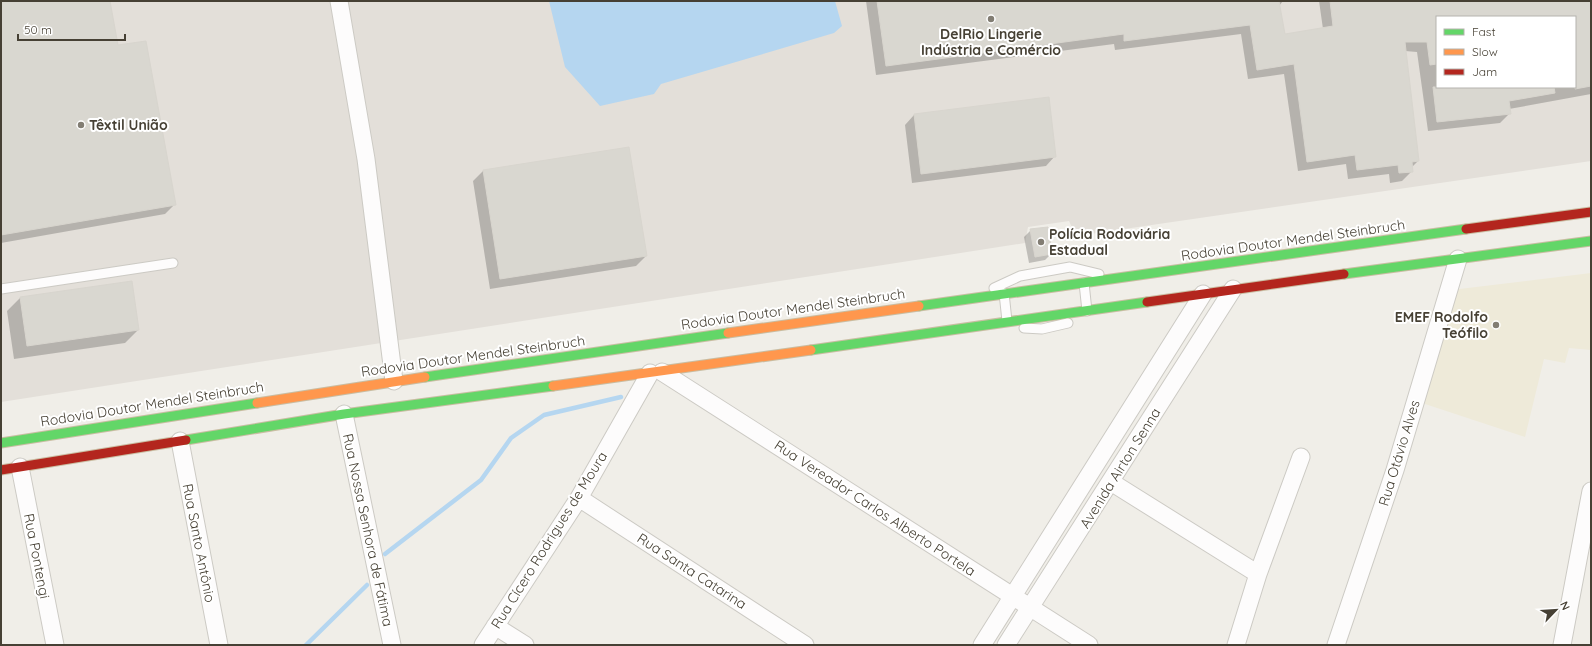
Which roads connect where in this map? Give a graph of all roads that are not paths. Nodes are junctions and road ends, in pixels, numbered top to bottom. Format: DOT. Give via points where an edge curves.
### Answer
graph roads {
  1 [pos="339,1"];
  2 [pos="1591,212"];
  3 [pos="1591,241"];
  4 [pos="1458,259"];
  5 [pos="173,263"];
  6 [pos="1114,279"];
  7 [pos="1084,283"];
  8 [pos="1,289"];
  9 [pos="1233,289"];
  10 [pos="1004,293"];
  11 [pos="1203,294"];
  12 [pos="976,298"];
  13 [pos="1088,310"];
  14 [pos="1006,322"];
  15 [pos="656,372"];
  16 [pos="394,381"];
  17 [pos="344,414"];
  18 [pos="180,441"];
  19 [pos="1,443"];
  20 [pos="1301,457"];
  21 [pos="20,467"];
  22 [pos="1,470"];
  23 [pos="1111,482"];
  24 [pos="1591,491"];
  25 [pos="1076,496"];
  26 [pos="579,498"];
  27 [pos="1095,507"];
  28 [pos="1258,574"];
  29 [pos="1012,596"];
  30 [pos="1030,607"];
  31 [pos="495,626"];
  32 [pos="55,645"];
  33 [pos="219,645"];
  34 [pos="392,645"];
  35 [pos="483,645"];
  36 [pos="525,645"];
  37 [pos="805,645"];
  38 [pos="982,645"];
  39 [pos="1006,645"];
  40 [pos="1089,645"];
  41 [pos="1236,645"];
  42 [pos="1336,645"];
  43 [pos="1562,645"];
  1 -- 16 [label="street" via="366,159"];
  2 -- 6 [label="highway, Rodovia Doutor Mendel Steinbruch"];
  3 -- 4 [label="highway"];
  4 -- 9 [label="highway"];
  4 -- 42 [label="street, Rua Otávio Alves" via="1395,470"];
  5 -- 8 [label="lane"];
  6 -- 7 [label="highway, Rodovia Doutor Mendel Steinbruch"];
  6 -- 12 [label="lane" via="1070,267 1020,276"];
  7 -- 10 [label="highway, Rodovia Doutor Mendel Steinbruch"];
  7 -- 13 [label="lane"];
  9 -- 11 [label="highway"];
  9 -- 23 [label="street, Avenida Airton Senna"];
  10 -- 12 [label="highway, Rodovia Doutor Mendel Steinbruch"];
  10 -- 14 [label="lane"];
  11 -- 13 [label="highway"];
  11 -- 25 [label="street, Avenida Airton Senna"];
  12 -- 16 [label="highway, Rodovia Doutor Mendel Steinbruch"];
  13 -- 14 [label="highway"];
  14 -- 15 [label="highway"];
  15 -- 17 [label="highway"];
  15 -- 26 [label="street, Rua Cícero Rodrigues de Moura"];
  15 -- 29 [label="street, Rua Vereador Carlos Alberto Portela"];
  16 -- 19 [label="highway, Rodovia Doutor Mendel Steinbruch"];
  17 -- 18 [label="highway"];
  17 -- 34 [label="street, Rua Nossa Senhora de Fátima"];
  18 -- 21 [label="highway"];
  18 -- 33 [label="street, Rua Santo Antônio"];
  20 -- 28 [label="street"];
  21 -- 22 [label="highway"];
  21 -- 32 [label="street, Rua Pontengi"];
  23 -- 27 [label="street, Avenida Airton Senna"];
  23 -- 28 [label="street"];
  24 -- 43 [label="street"];
  25 -- 27 [label="street"];
  25 -- 29 [label="street, Avenida Airton Senna"];
  26 -- 31 [label="street, Rua Cícero Rodrigues de Moura"];
  26 -- 37 [label="street, Rua Santa Catarina"];
  27 -- 30 [label="street, Avenida Airton Senna"];
  28 -- 41 [label="street"];
  29 -- 30 [label="street, Rua Vereador Carlos Alberto Portela"];
  29 -- 38 [label="street, Avenida Airton Senna"];
  30 -- 39 [label="street, Avenida Airton Senna"];
  30 -- 40 [label="street, Rua Vereador Carlos Alberto Portela"];
  31 -- 35 [label="street, Rua Cícero Rodrigues de Moura"];
  31 -- 36 [label="street"];
}
